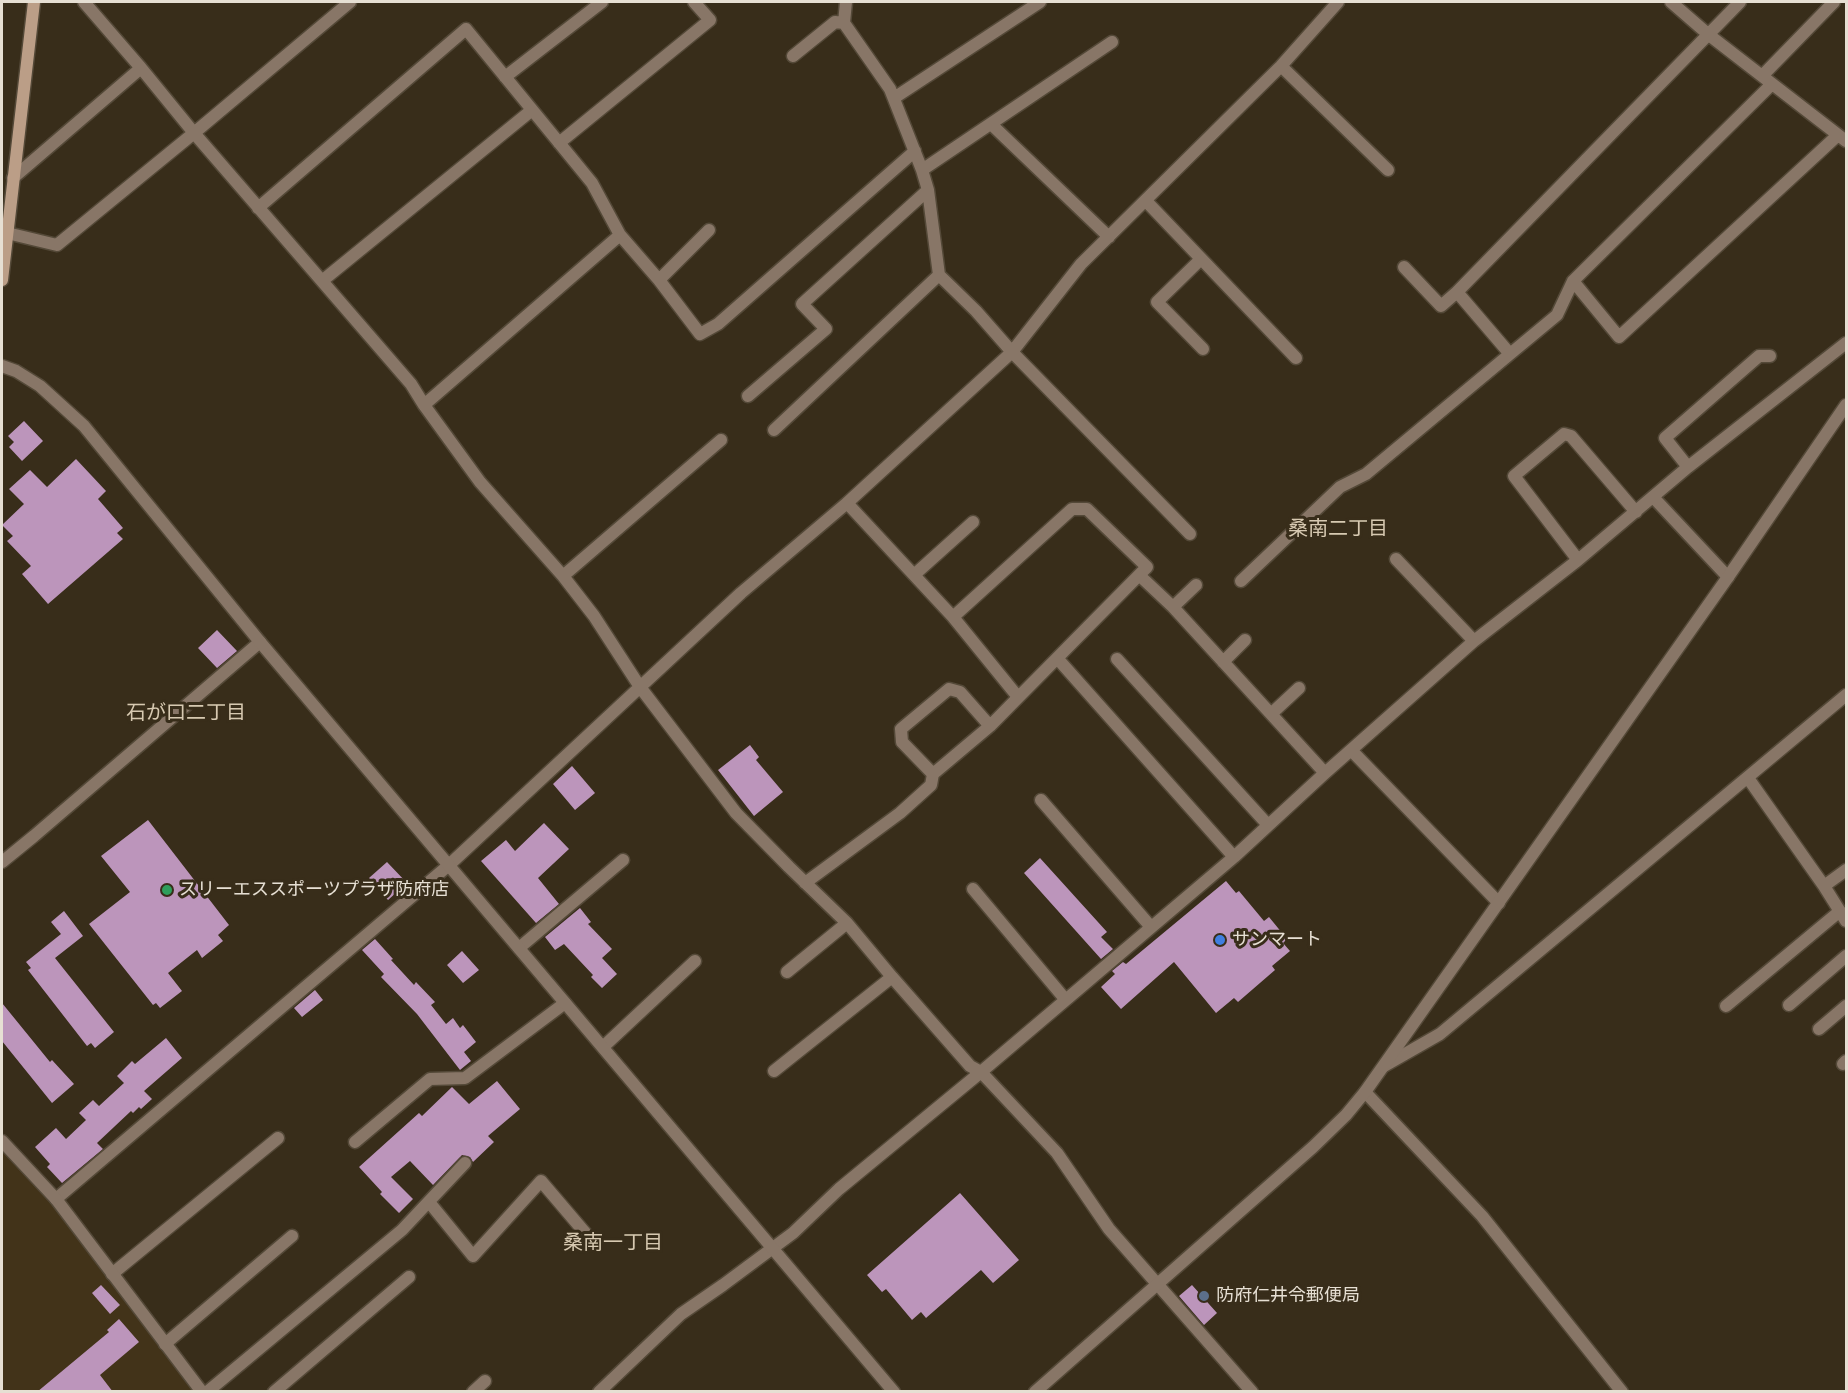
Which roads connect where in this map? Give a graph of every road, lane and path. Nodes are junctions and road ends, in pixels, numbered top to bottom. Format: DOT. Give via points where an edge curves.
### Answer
graph roads {
  1 [pos="34,2"];
  2 [pos="84,2"];
  3 [pos="350,2"];
  4 [pos="602,2"];
  5 [pos="694,2"];
  6 [pos="846,2"];
  7 [pos="1040,2"];
  8 [pos="1338,2"];
  9 [pos="1740,2"];
  10 [pos="1834,2"];
  11 [pos="1675,3"];
  12 [pos="844,22"];
  13 [pos="1709,34"];
  14 [pos="1112,42"];
  15 [pos="793,56"];
  16 [pos="1281,66"];
  17 [pos="141,68"];
  18 [pos="1762,76"];
  19 [pos="505,77"];
  20 [pos="1772,84"];
  21 [pos="894,98"];
  22 [pos="532,110"];
  23 [pos="991,124"];
  24 [pos="194,133"];
  25 [pos="1842,138"];
  26 [pos="559,143"];
  27 [pos="915,151"];
  28 [pos="922,170"];
  29 [pos="1389,170"];
  30 [pos="13,178"];
  31 [pos="928,190"];
  32 [pos="1146,201"];
  33 [pos="258,208"];
  34 [pos="709,230"];
  35 [pos="7,233"];
  36 [pos="620,235"];
  37 [pos="1109,237"];
  38 [pos="1202,259"];
  39 [pos="1404,267"];
  40 [pos="939,275"];
  41 [pos="2,280"];
  42 [pos="659,280"];
  43 [pos="322,281"];
  44 [pos="1573,281"];
  45 [pos="1457,292"];
  46 [pos="1846,344"];
  47 [pos="1203,349"];
  48 [pos="1012,352"];
  49 [pos="1510,354"];
  50 [pos="1770,356"];
  51 [pos="1296,358"];
  52 [pos="2,366"];
  53 [pos="748,396"];
  54 [pos="424,405"];
  55 [pos="1846,405"];
  56 [pos="774,430"];
  57 [pos="721,440"];
  58 [pos="1688,467"];
  59 [pos="1653,497"];
  60 [pos="847,503"];
  61 [pos="1636,512"];
  62 [pos="973,522"];
  63 [pos="1190,534"];
  64 [pos="1396,559"];
  65 [pos="1578,560"];
  66 [pos="914,575"];
  67 [pos="1139,575"];
  68 [pos="562,576"];
  69 [pos="1728,577"];
  70 [pos="1241,581"];
  71 [pos="1196,585"];
  72 [pos="1173,607"];
  73 [pos="953,617"];
  74 [pos="1245,640"];
  75 [pos="1474,641"];
  76 [pos="260,642"];
  77 [pos="1057,658"];
  78 [pos="1117,659"];
  79 [pos="1223,662"];
  80 [pos="640,687"];
  81 [pos="1299,688"];
  82 [pos="1846,695"];
  83 [pos="1018,697"];
  84 [pos="1271,714"];
  85 [pos="990,726"];
  86 [pos="1352,750"];
  87 [pos="1325,772"];
  88 [pos="933,774"];
  89 [pos="1748,778"];
  90 [pos="1041,800"];
  91 [pos="1268,825"];
  92 [pos="1234,857"];
  93 [pos="623,860"];
  94 [pos="2,862"];
  95 [pos="449,865"];
  96 [pos="1846,870"];
  97 [pos="805,883"];
  98 [pos="1824,886"];
  99 [pos="973,889"];
  100 [pos="1499,903"];
  101 [pos="1843,916"];
  102 [pos="848,923"];
  103 [pos="1151,927"];
  104 [pos="519,948"];
  105 [pos="1846,956"];
  106 [pos="695,961"];
  107 [pos="786,972"];
  108 [pos="892,977"];
  109 [pos="1065,999"];
  110 [pos="566,1003"];
  111 [pos="1789,1005"];
  112 [pos="1726,1006"];
  113 [pos="1846,1006"];
  114 [pos="1819,1029"];
  115 [pos="603,1047"];
  116 [pos="1384,1066"];
  117 [pos="774,1071"];
  118 [pos="981,1072"];
  119 [pos="1365,1092"];
  120 [pos="278,1138"];
  121 [pos="2,1141"];
  122 [pos="355,1142"];
  123 [pos="465,1163"];
  124 [pos="56,1199"];
  125 [pos="429,1202"];
  126 [pos="587,1235"];
  127 [pos="292,1236"];
  128 [pos="772,1247"];
  129 [pos="112,1274"];
  130 [pos="409,1276"];
  131 [pos="1157,1284"];
  132 [pos="165,1344"];
  133 [pos="485,1381"];
  134 [pos="205,1392"];
  135 [pos="274,1392"];
  136 [pos="472,1392"];
  137 [pos="599,1392"];
  138 [pos="894,1392"];
  139 [pos="1035,1392"];
  140 [pos="1252,1392"];
  141 [pos="1622,1392"];
  1 -- 30 [label="main road"];
  2 -- 17 [label="street"];
  3 -- 24 [label="street"];
  4 -- 19 [label="street"];
  5 -- 26 [label="street" via="710,20"];
  6 -- 12 [label="street"];
  7 -- 21 [label="street"];
  8 -- 16 [label="street"];
  9 -- 13 [label="street"];
  10 -- 18 [label="street"];
  11 -- 13 [label="street"];
  12 -- 15 [label="street" via="835,22"];
  12 -- 21 [label="street"];
  13 -- 18 [label="street"];
  13 -- 45 [label="street"];
  14 -- 23 [label="street"];
  16 -- 29 [label="street"];
  16 -- 32 [label="street"];
  17 -- 24 [label="street"];
  17 -- 30 [label="street"];
  18 -- 20 [label="street"];
  19 -- 22 [label="street"];
  19 -- 33 [label="street" via="466,29"];
  20 -- 25 [label="street"];
  20 -- 44 [label="street"];
  21 -- 27 [label="street"];
  22 -- 26 [label="street"];
  22 -- 43 [label="street"];
  23 -- 28 [label="street"];
  23 -- 37 [label="street"];
  24 -- 33 [label="street"];
  24 -- 35 [label="street" via="57,244"];
  25 -- 44 [label="street" via="1619,337"];
  26 -- 36 [label="street" via="592,183"];
  27 -- 28 [label="street"];
  27 -- 42 [label="street" via="718,324 700,334"];
  28 -- 31 [label="street"];
  30 -- 35 [label="main road"];
  31 -- 40 [label="street"];
  31 -- 53 [label="street" via="802,304 826,329"];
  32 -- 37 [label="street"];
  32 -- 38 [label="street"];
  33 -- 43 [label="street"];
  34 -- 42 [label="street"];
  35 -- 41 [label="main road"];
  36 -- 42 [label="street"];
  36 -- 54 [label="street"];
  37 -- 48 [label="street" via="1081,264"];
  38 -- 47 [label="street" via="1157,302"];
  38 -- 51 [label="street"];
  39 -- 45 [label="street" via="1441,306"];
  40 -- 48 [label="street"];
  40 -- 56 [label="street"];
  43 -- 54 [label="street" via="411,384"];
  44 -- 49 [label="street" via="1557,315"];
  45 -- 49 [label="street"];
  46 -- 58 [label="street"];
  48 -- 60 [label="street"];
  48 -- 63 [label="street"];
  49 -- 70 [label="street" via="1366,474 1340,487"];
  50 -- 58 [label="street" via="1759,356 1665,438"];
  52 -- 76 [label="street" via="40,386 84,426"];
  54 -- 68 [label="street" via="480,482"];
  55 -- 69 [label="street"];
  57 -- 68 [label="street"];
  58 -- 59 [label="street"];
  59 -- 61 [label="street"];
  59 -- 69 [label="street"];
  60 -- 66 [label="street"];
  60 -- 80 [label="street" via="741,593"];
  61 -- 65 [label="street"];
  61 -- 65 [label="street" via="1571,436 1564,434 1514,476"];
  62 -- 66 [label="street"];
  64 -- 75 [label="street"];
  65 -- 75 [label="street"];
  66 -- 73 [label="street"];
  67 -- 72 [label="street"];
  67 -- 73 [label="street" via="1147,567 1087,509 1072,509"];
  67 -- 77 [label="street"];
  68 -- 80 [label="street" via="594,616"];
  69 -- 100 [label="street"];
  71 -- 72 [label="street"];
  72 -- 79 [label="street"];
  73 -- 83 [label="street"];
  74 -- 79 [label="street"];
  75 -- 86 [label="street"];
  76 -- 94 [label="street"];
  76 -- 95 [label="street"];
  77 -- 83 [label="street"];
  77 -- 92 [label="street"];
  78 -- 91 [label="street"];
  79 -- 84 [label="street"];
  80 -- 95 [label="street"];
  80 -- 97 [label="street" via="736,813"];
  81 -- 84 [label="street"];
  82 -- 89 [label="street"];
  83 -- 85 [label="street"];
  84 -- 87 [label="street"];
  85 -- 88 [label="street"];
  85 -- 88 [label="street" via="960,692 949,689 901,729 902,742"];
  86 -- 87 [label="street"];
  86 -- 100 [label="street"];
  87 -- 91 [label="street"];
  88 -- 97 [label="street" via="931,785 900,813"];
  89 -- 98 [label="street"];
  89 -- 116 [label="street" via="1440,1034"];
  90 -- 103 [label="street"];
  91 -- 92 [label="street"];
  92 -- 103 [label="street"];
  93 -- 104 [label="street"];
  95 -- 104 [label="street"];
  95 -- 124 [label="street"];
  96 -- 98 [label="street"];
  97 -- 102 [label="street"];
  98 -- 101 [label="street"];
  99 -- 109 [label="street"];
  100 -- 116 [label="street"];
  101 -- 112 [label="street"];
  102 -- 107 [label="street"];
  102 -- 108 [label="street"];
  103 -- 109 [label="street"];
  104 -- 110 [label="street"];
  105 -- 111 [label="street"];
  106 -- 115 [label="street"];
  108 -- 117 [label="street"];
  108 -- 118 [label="street" via="970,1066"];
  109 -- 118 [label="street"];
  110 -- 115 [label="street"];
  110 -- 122 [label="street" via="465,1078 430,1079"];
  113 -- 114 [label="street"];
  115 -- 128 [label="street"];
  116 -- 119 [label="street"];
  118 -- 128 [label="street"];
  118 -- 131 [label="street" via="1057,1153 1109,1229"];
  119 -- 131 [label="street" via="1313,1147"];
  119 -- 141 [label="street" via="1482,1216"];
  120 -- 129 [label="street"];
  121 -- 124 [label="street"];
  123 -- 125 [label="street"];
  124 -- 129 [label="street"];
  125 -- 126 [label="street" via="473,1256 541,1181"];
  125 -- 134 [label="street" via="402,1230"];
  127 -- 132 [label="street"];
  128 -- 137 [label="street" via="681,1314"];
  128 -- 138 [label="street"];
  129 -- 132 [label="street"];
  130 -- 135 [label="street"];
  131 -- 139 [label="street"];
  131 -- 140 [label="street"];
  132 -- 134 [label="street"];
  133 -- 136 [label="street"];
}
